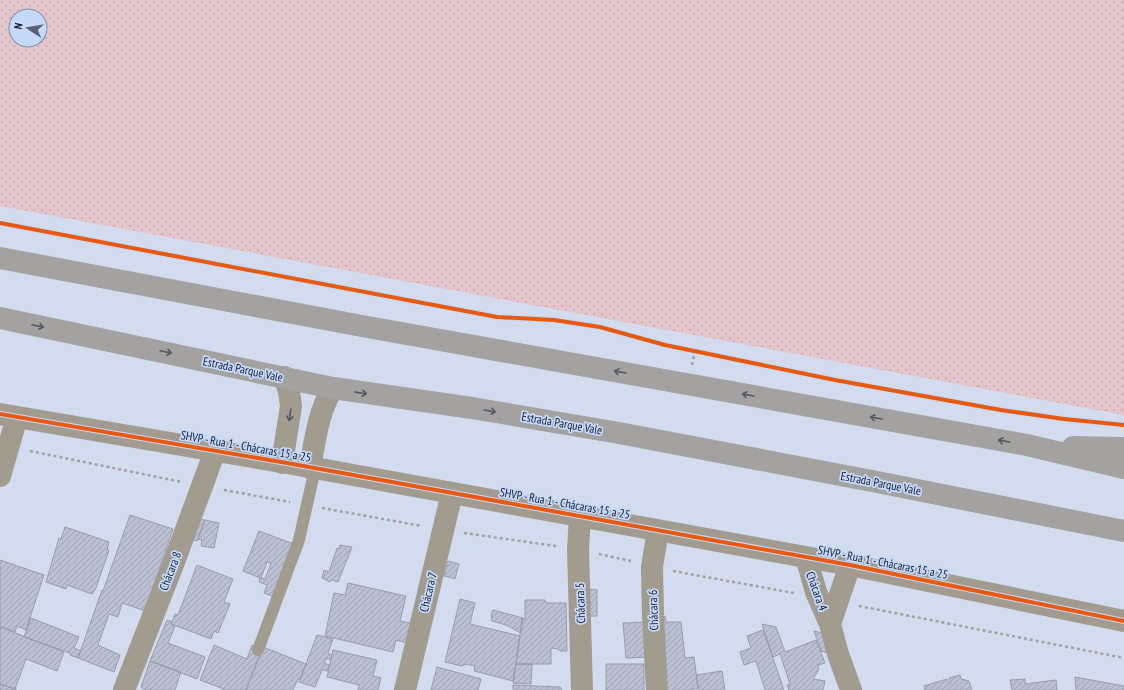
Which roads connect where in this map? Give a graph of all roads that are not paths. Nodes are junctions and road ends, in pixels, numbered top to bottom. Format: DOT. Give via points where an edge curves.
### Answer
graph roads {
  1 [pos="0,258"];
  2 [pos="0,318"];
  3 [pos="284,377"];
  4 [pos="333,388"];
  5 [pos="9,415"];
  6 [pos="1027,445"];
  7 [pos="1124,448"];
  8 [pos="215,451"];
  9 [pos="282,463"];
  10 [pos="313,468"];
  11 [pos="1124,468"];
  12 [pos="0,476"];
  13 [pos="452,493"];
  14 [pos="580,516"];
  15 [pos="658,530"];
  16 [pos="1124,531"];
  17 [pos="806,557"];
  18 [pos="850,565"];
  19 [pos="1124,621"];
  20 [pos="830,624"];
  21 [pos="258,650"];
  22 [pos="124,690"];
  23 [pos="405,690"];
  24 [pos="582,690"];
  25 [pos="657,690"];
  26 [pos="851,690"];
  6 -- 1 [label="main road, one-way" via="362,326"];
  2 -- 3 [label="main road, Estrada Parque Vale, one-way"];
  3 -- 4 [label="main road, Estrada Parque Vale"];
  3 -- 9 [label="street, one-way" via="290,391 291,406"];
  4 -- 10 [label="street" via="320,418"];
  4 -- 16 [label="main road, Estrada Parque Vale, one-way" via="619,433"];
  5 -- 8 [label="street, SHVP - Rua 1 - Chácaras 15 a 25"];
  5 -- 12 [label="street"];
  6 -- 7 [label="main road"];
  6 -- 11 [label="main road"];
  8 -- 9 [label="street, SHVP - Rua 1 - Chácaras 15 a 25"];
  8 -- 22 [label="street, Chácara 8"];
  9 -- 10 [label="street, SHVP - Rua 1 - Chácaras 15 a 25"];
  10 -- 13 [label="street, SHVP - Rua 1 - Chácaras 15 a 25"];
  10 -- 21 [label="lane" via="299,540"];
  13 -- 14 [label="street, SHVP - Rua 1 - Chácaras 15 a 25"];
  13 -- 23 [label="street, Chácara 7"];
  14 -- 15 [label="street, SHVP - Rua 1 - Chácaras 15 a 25"];
  14 -- 24 [label="street, Chácara 5" via="578,549"];
  15 -- 17 [label="street, SHVP - Rua 1 - Chácaras 15 a 25"];
  15 -- 25 [label="street, Chácara 6" via="652,567"];
  17 -- 18 [label="street, SHVP - Rua 1 - Chácaras 15 a 25"];
  17 -- 20 [label="street, Chácara 4" via="816,592"];
  18 -- 19 [label="street, SHVP - Rua 1 - Chácaras 15 a 25"];
  18 -- 20 [label="street, Chácara 4"];
  20 -- 26 [label="street, Chácara 4"];
}
